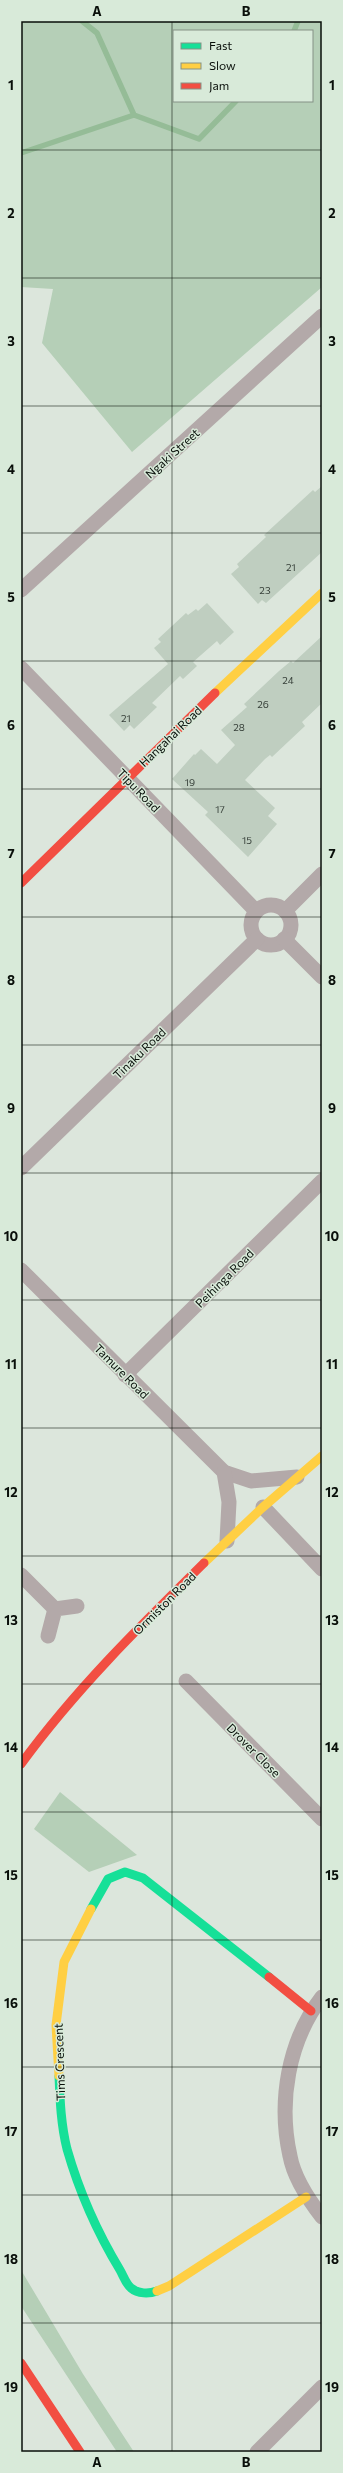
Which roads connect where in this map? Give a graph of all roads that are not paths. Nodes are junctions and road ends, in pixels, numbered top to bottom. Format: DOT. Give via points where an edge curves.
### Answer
graph roads {
  1 [pos="322,316"];
  2 [pos="21,590"];
  3 [pos="322,592"];
  4 [pos="21,668"];
  5 [pos="127,778"];
  6 [pos="322,874"];
  7 [pos="21,883"];
  8 [pos="256,911"];
  9 [pos="285,911"];
  10 [pos="257,939"];
  11 [pos="284,939"];
  12 [pos="322,977"];
  13 [pos="21,1168"];
  14 [pos="322,1181"];
  15 [pos="21,1270"];
  16 [pos="125,1375"];
  17 [pos="322,1456"];
  18 [pos="224,1472"];
  19 [pos="297,1477"];
  20 [pos="263,1507"];
  21 [pos="227,1540"];
  22 [pos="322,1568"];
  23 [pos="21,1575"];
  24 [pos="78,1606"];
  25 [pos="55,1609"];
  26 [pos="48,1636"];
  27 [pos="186,1681"];
  28 [pos="21,1764"];
  29 [pos="322,1819"];
  30 [pos="322,1997"];
  31 [pos="311,2011"];
  32 [pos="306,2196"];
  33 [pos="322,2217"];
  34 [pos="21,2363"];
  35 [pos="322,2387"];
  36 [pos="80,2452"];
  37 [pos="257,2452"];
  1 -- 2 [label="street, Ngaki Street"];
  3 -- 5 [label="street, Hangahai Road"];
  4 -- 5 [label="street, Tipu Road"];
  5 -- 7 [label="street, Hangahai Road"];
  5 -- 8 [label="street, Tipu Road"];
  6 -- 9 [label="street"];
  8 -- 9 [label="street" via="267,905 280,907"];
  8 -- 10 [label="street" via="251,928"];
  9 -- 11 [label="street" via="289,916 290,928"];
  10 -- 11 [label="street" via="274,944"];
  10 -- 13 [label="street, Tinaku Road"];
  11 -- 12 [label="street"];
  14 -- 16 [label="street, Peihinga Road"];
  15 -- 16 [label="street, Tamure Road"];
  16 -- 18 [label="street, Tamure Road"];
  17 -- 19 [label="street, Ormiston Road"];
  18 -- 19 [label="street, Tamure Road" via="252,1481"];
  18 -- 21 [label="street" via="229,1502"];
  19 -- 20 [label="street, Ormiston Road"];
  20 -- 21 [label="street, Ormiston Road"];
  20 -- 22 [label="street"];
  21 -- 28 [label="street, Ormiston Road" via="115,1651 48,1725"];
  23 -- 25 [label="street"];
  24 -- 25 [label="street"];
  25 -- 26 [label="street"];
  27 -- 29 [label="street, Drover Close"];
  30 -- 31 [label="street"];
  31 -- 32 [label="street" via="288,2071 284,2110 290,2157"];
  31 -- 32 [label="street, Tims Crescent" via="183,1908 142,1878 125,1872 108,1879 87,1913 64,1962 56,2025 61,2110 67,2148 88,2207 108,2250 131,2288 151,2293 169,2286"];
  32 -- 33 [label="street"];
  34 -- 36 [label="street"];
  35 -- 37 [label="street"];
}
